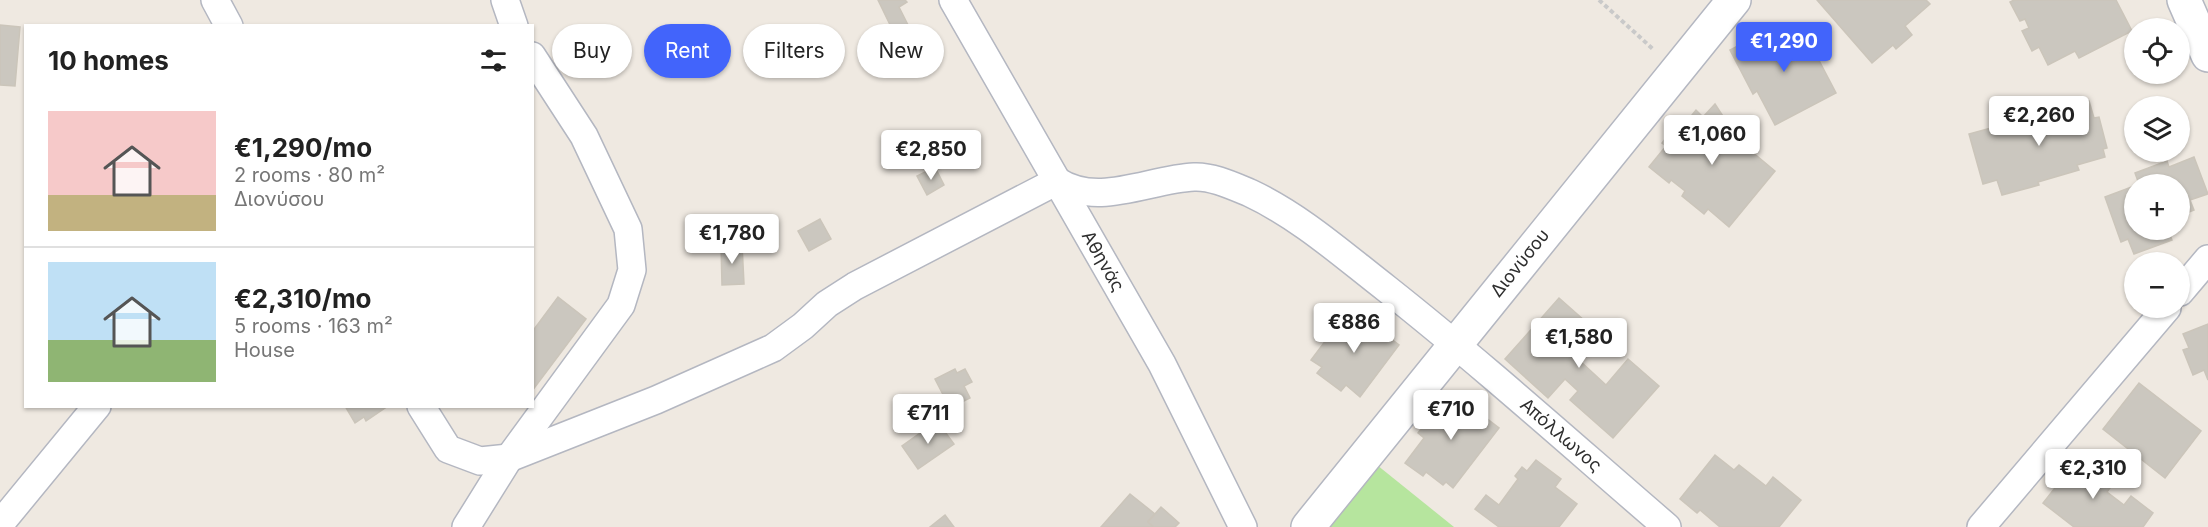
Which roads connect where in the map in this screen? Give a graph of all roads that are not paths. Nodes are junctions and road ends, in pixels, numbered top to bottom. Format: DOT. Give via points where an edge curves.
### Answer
graph roads {
  1 [pos="215,0"];
  2 [pos="505,0"];
  3 [pos="953,0"];
  4 [pos="1734,0"];
  5 [pos="2184,0"];
  6 [pos="228,24"];
  7 [pos="513,24"];
  8 [pos="2208,55"];
  9 [pos="534,59"];
  10 [pos="1058,181"];
  11 [pos="2208,259"];
  12 [pos="2190,280"];
  13 [pos="2159,318"];
  14 [pos="1456,343"];
  15 [pos="95,408"];
  16 [pos="422,408"];
  17 [pos="509,458"];
  18 [pos="0,524"];
  19 [pos="466,527"];
  20 [pos="1243,527"];
  21 [pos="1308,527"];
  22 [pos="1667,527"];
  23 [pos="1981,527"];
  1 -- 6 [label="street"];
  2 -- 7 [label="street"];
  3 -- 10 [label="street, Αθηνάς"];
  4 -- 14 [label="street, Διονύσου"];
  5 -- 8 [label="street"];
  9 -- 17 [label="street" via="584,136 628,229 632,270 621,305"];
  10 -- 14 [label="street, Απόλλωνος" via="1070,190 1099,194 1194,177 1212,179 1249,193 1291,215"];
  10 -- 17 [label="street" via="848,290 773,348"];
  10 -- 20 [label="street, Αθηνάς" via="1162,364"];
  11 -- 12 [label="street"];
  13 -- 23 [label="street"];
  14 -- 21 [label="street, Διονύσου"];
  14 -- 22 [label="street, Απόλλωνος"];
  15 -- 18 [label="street"];
  16 -- 17 [label="street" via="448,449 480,461"];
  17 -- 19 [label="street"];
}
